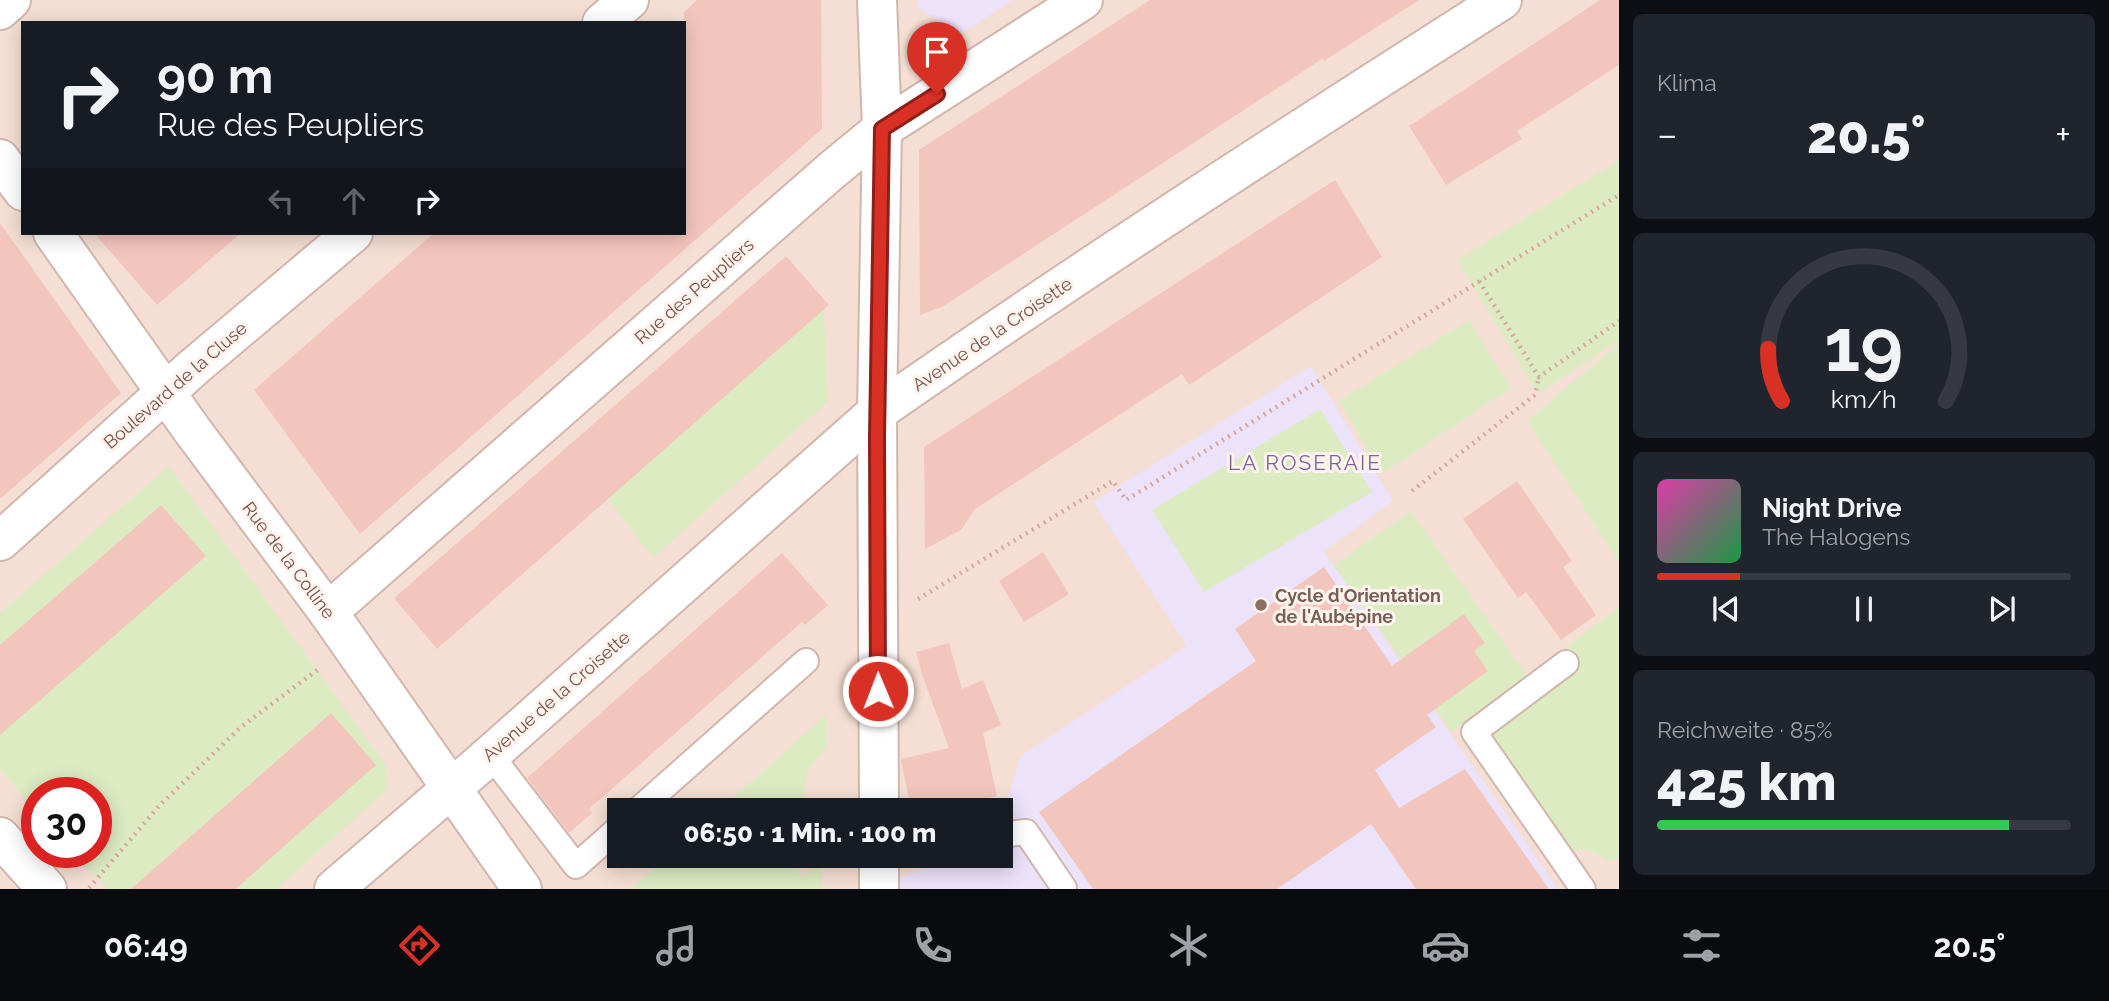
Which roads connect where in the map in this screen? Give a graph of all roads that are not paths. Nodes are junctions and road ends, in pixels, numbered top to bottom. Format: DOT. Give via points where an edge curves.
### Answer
graph roads {
  1 [pos="11,0"];
  2 [pos="628,0"];
  3 [pos="877,0"];
  4 [pos="1083,0"];
  5 [pos="1502,0"];
  6 [pos="0,10"];
  7 [pos="604,21"];
  8 [pos="882,129"];
  9 [pos="0,159"];
  10 [pos="21,188"];
  11 [pos="54,235"];
  12 [pos="351,235"];
  13 [pos="166,392"];
  14 [pos="877,412"];
  15 [pos="0,541"];
  16 [pos="328,612"];
  17 [pos="806,661"];
  18 [pos="1566,663"];
  19 [pos="490,754"];
  20 [pos="452,788"];
  21 [pos="652,798"];
  22 [pos="879,798"];
  23 [pos="1013,834"];
  24 [pos="0,837"];
  25 [pos="607,839"];
  26 [pos="879,868"];
  27 [pos="1064,888"];
  28 [pos="47,889"];
  29 [pos="334,889"];
  30 [pos="523,889"];
  31 [pos="879,889"];
  32 [pos="1583,889"];
  1 -- 6 [label="street"];
  2 -- 7 [label="street"];
  3 -- 8 [label="street"];
  4 -- 8 [label="street, Rue des Peupliers"];
  5 -- 14 [label="street, Avenue de la Croisette"];
  8 -- 14 [label="street"];
  8 -- 16 [label="street, Rue des Peupliers"];
  9 -- 10 [label="street"];
  11 -- 13 [label="street, Rue de la Colline"];
  12 -- 13 [label="street, Boulevard de la Cluse"];
  13 -- 15 [label="street, Boulevard de la Cluse"];
  13 -- 16 [label="street, Rue de la Colline"];
  14 -- 19 [label="street, Avenue de la Croisette"];
  14 -- 22 [label="street"];
  16 -- 20 [label="street, Rue de la Colline"];
  17 -- 21 [label="lane"];
  18 -- 32 [label="lane" via="1474,732"];
  19 -- 20 [label="street, Avenue de la Croisette"];
  19 -- 25 [label="lane" via="576,866"];
  20 -- 29 [label="street, Avenue de la Croisette"];
  20 -- 30 [label="street, Rue de la Colline"];
  23 -- 27 [label="lane" via="1026,832"];
  24 -- 28 [label="street"];
  26 -- 31 [label="street"];
}
